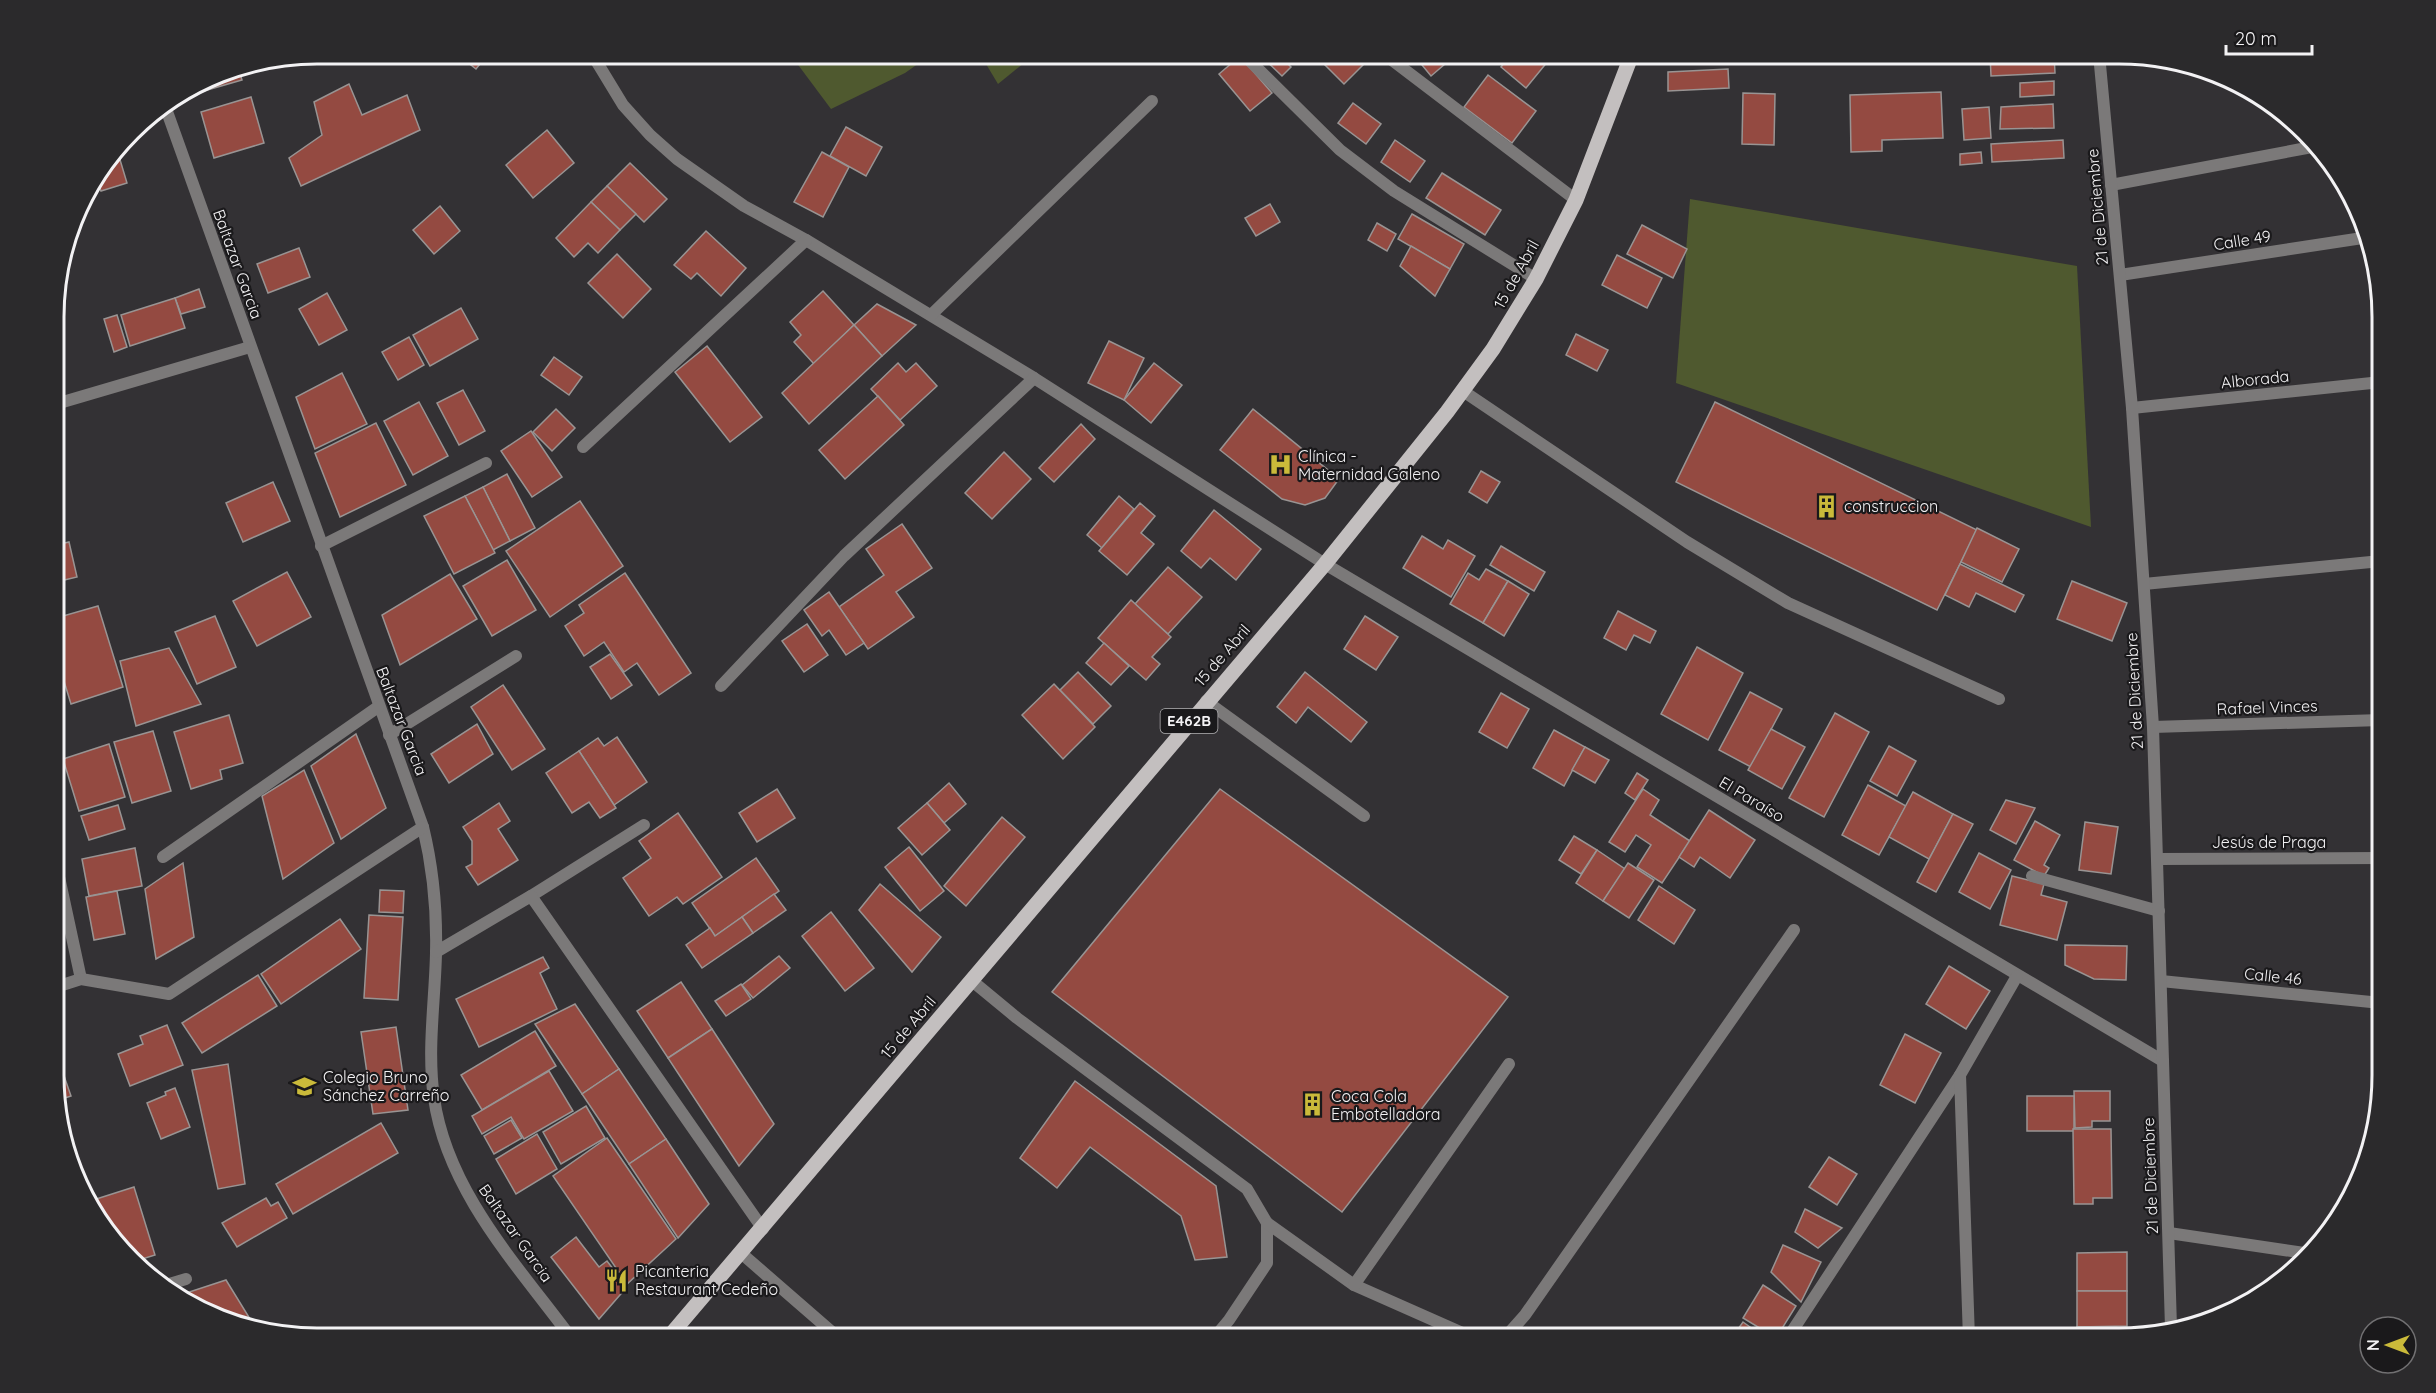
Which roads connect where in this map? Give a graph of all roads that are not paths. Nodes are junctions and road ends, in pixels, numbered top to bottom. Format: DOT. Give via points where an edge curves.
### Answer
graph roads {
  1 [pos="598,64"];
  2 [pos="1253,64"];
  3 [pos="1397,64"];
  4 [pos="1628,64"];
  5 [pos="2100,64"];
  6 [pos="1152,101"];
  7 [pos="168,114"];
  8 [pos="2306,148"];
  9 [pos="2111,185"];
  10 [pos="1575,200"];
  11 [pos="2359,239"];
  12 [pos="806,240"];
  13 [pos="2120,275"];
  14 [pos="1536,279"];
  15 [pos="931,315"];
  16 [pos="250,347"];
  17 [pos="1034,378"];
  18 [pos="2372,383"];
  19 [pos="1463,391"];
  20 [pos="64,402"];
  21 [pos="2132,408"];
  22 [pos="583,447"];
  23 [pos="486,463"];
  24 [pos="321,546"];
  25 [pos="2372,562"];
  26 [pos="1324,564"];
  27 [pos="2144,584"];
  28 [pos="516,656"];
  29 [pos="721,686"];
  30 [pos="1999,699"];
  31 [pos="1206,701"];
  32 [pos="378,707"];
  33 [pos="2372,720"];
  34 [pos="2153,727"];
  35 [pos="389,735"];
  36 [pos="1364,816"];
  37 [pos="644,825"];
  38 [pos="423,827"];
  39 [pos="163,857"];
  40 [pos="2372,858"];
  41 [pos="2158,859"];
  42 [pos="2032,876"];
  43 [pos="531,896"];
  44 [pos="64,900"];
  45 [pos="2159,910"];
  46 [pos="1794,930"];
  47 [pos="436,952"];
  48 [pos="2017,976"];
  49 [pos="81,979"];
  50 [pos="971,980"];
  51 [pos="2161,981"];
  52 [pos="64,984"];
  53 [pos="2372,1002"];
  54 [pos="2163,1061"];
  55 [pos="1509,1064"];
  56 [pos="1960,1075"];
  57 [pos="1267,1224"];
  58 [pos="763,1229"];
  59 [pos="2169,1233"];
  60 [pos="2299,1252"];
  61 [pos="741,1253"];
  62 [pos="186,1279"];
  63 [pos="173,1283"];
  64 [pos="1354,1285"];
  65 [pos="2171,1323"];
  66 [pos="564,1328"];
  67 [pos="676,1328"];
  68 [pos="827,1328"];
  69 [pos="1222,1328"];
  70 [pos="1451,1328"];
  71 [pos="1513,1328"];
  72 [pos="1794,1328"];
  73 [pos="1969,1328"];
  1 -- 12 [label="street, El Paraíso" via="624,105 677,159 744,206"];
  2 -- 14 [label="street" via="1340,150 1404,198"];
  3 -- 10 [label="street"];
  4 -- 10 [label="main road, 15 de Abril / E462B"];
  5 -- 9 [label="street, 21 de Diciembre"];
  6 -- 15 [label="street"];
  7 -- 16 [label="street, Baltazar Garcia"];
  8 -- 9 [label="street"];
  9 -- 13 [label="street, 21 de Diciembre"];
  10 -- 14 [label="main road, 15 de Abril / E462B"];
  11 -- 13 [label="street, Calle 49"];
  12 -- 15 [label="street, El Paraíso"];
  12 -- 22 [label="street"];
  13 -- 21 [label="street, 21 de Diciembre"];
  14 -- 19 [label="main road, 15 de Abril / E462B"];
  15 -- 17 [label="street, El Paraíso"];
  16 -- 20 [label="street"];
  16 -- 24 [label="street, Baltazar Garcia"];
  17 -- 26 [label="street, El Paraíso"];
  17 -- 29 [label="street" via="844,556"];
  18 -- 21 [label="street, Alborada"];
  19 -- 26 [label="main road, 15 de Abril / E462B"];
  19 -- 30 [label="street" via="1647,516 1788,603"];
  21 -- 27 [label="street, 21 de Diciembre"];
  23 -- 24 [label="street"];
  24 -- 32 [label="street, Baltazar Garcia"];
  25 -- 27 [label="street"];
  26 -- 31 [label="main road, 15 de Abril / E462B"];
  26 -- 48 [label="street, El Paraíso"];
  27 -- 34 [label="street, 21 de Diciembre"];
  28 -- 35 [label="street"];
  31 -- 36 [label="street"];
  31 -- 50 [label="main road, 15 de Abril / E462B"];
  32 -- 35 [label="street, Baltazar Garcia"];
  32 -- 39 [label="street"];
  33 -- 34 [label="street, Rafael Vinces"];
  34 -- 41 [label="street, 21 de Diciembre"];
  35 -- 38 [label="street, Baltazar Garcia"];
  37 -- 43 [label="street"];
  38 -- 47 [label="street, Baltazar Garcia" via="432,862"];
  38 -- 49 [label="street" via="169,994"];
  40 -- 41 [label="street, Jesús de Praga"];
  41 -- 45 [label="street, 21 de Diciembre"];
  42 -- 45 [label="street"];
  43 -- 47 [label="street"];
  43 -- 58 [label="street"];
  44 -- 49 [label="street"];
  45 -- 51 [label="street, 21 de Diciembre"];
  46 -- 71 [label="street"];
  47 -- 66 [label="street, Baltazar Garcia" via="432,1071 446,1146 466,1189 494,1234"];
  48 -- 54 [label="street, El Paraíso"];
  48 -- 56 [label="street"];
  49 -- 52 [label="street"];
  50 -- 57 [label="street" via="1247,1189"];
  50 -- 58 [label="main road, 15 de Abril / E462B"];
  51 -- 53 [label="street, Calle 46"];
  51 -- 54 [label="street, 21 de Diciembre"];
  54 -- 59 [label="street, 21 de Diciembre"];
  55 -- 64 [label="street"];
  56 -- 72 [label="street"];
  56 -- 73 [label="street"];
  57 -- 64 [label="street"];
  57 -- 69 [label="street" via="1268,1263"];
  58 -- 61 [label="main road, 15 de Abril / E462B"];
  59 -- 60 [label="street"];
  59 -- 65 [label="street, 21 de Diciembre"];
  61 -- 67 [label="main road, 15 de Abril / E462B"];
  61 -- 68 [label="street"];
  62 -- 63 [label="street"];
  64 -- 70 [label="street"];
}
